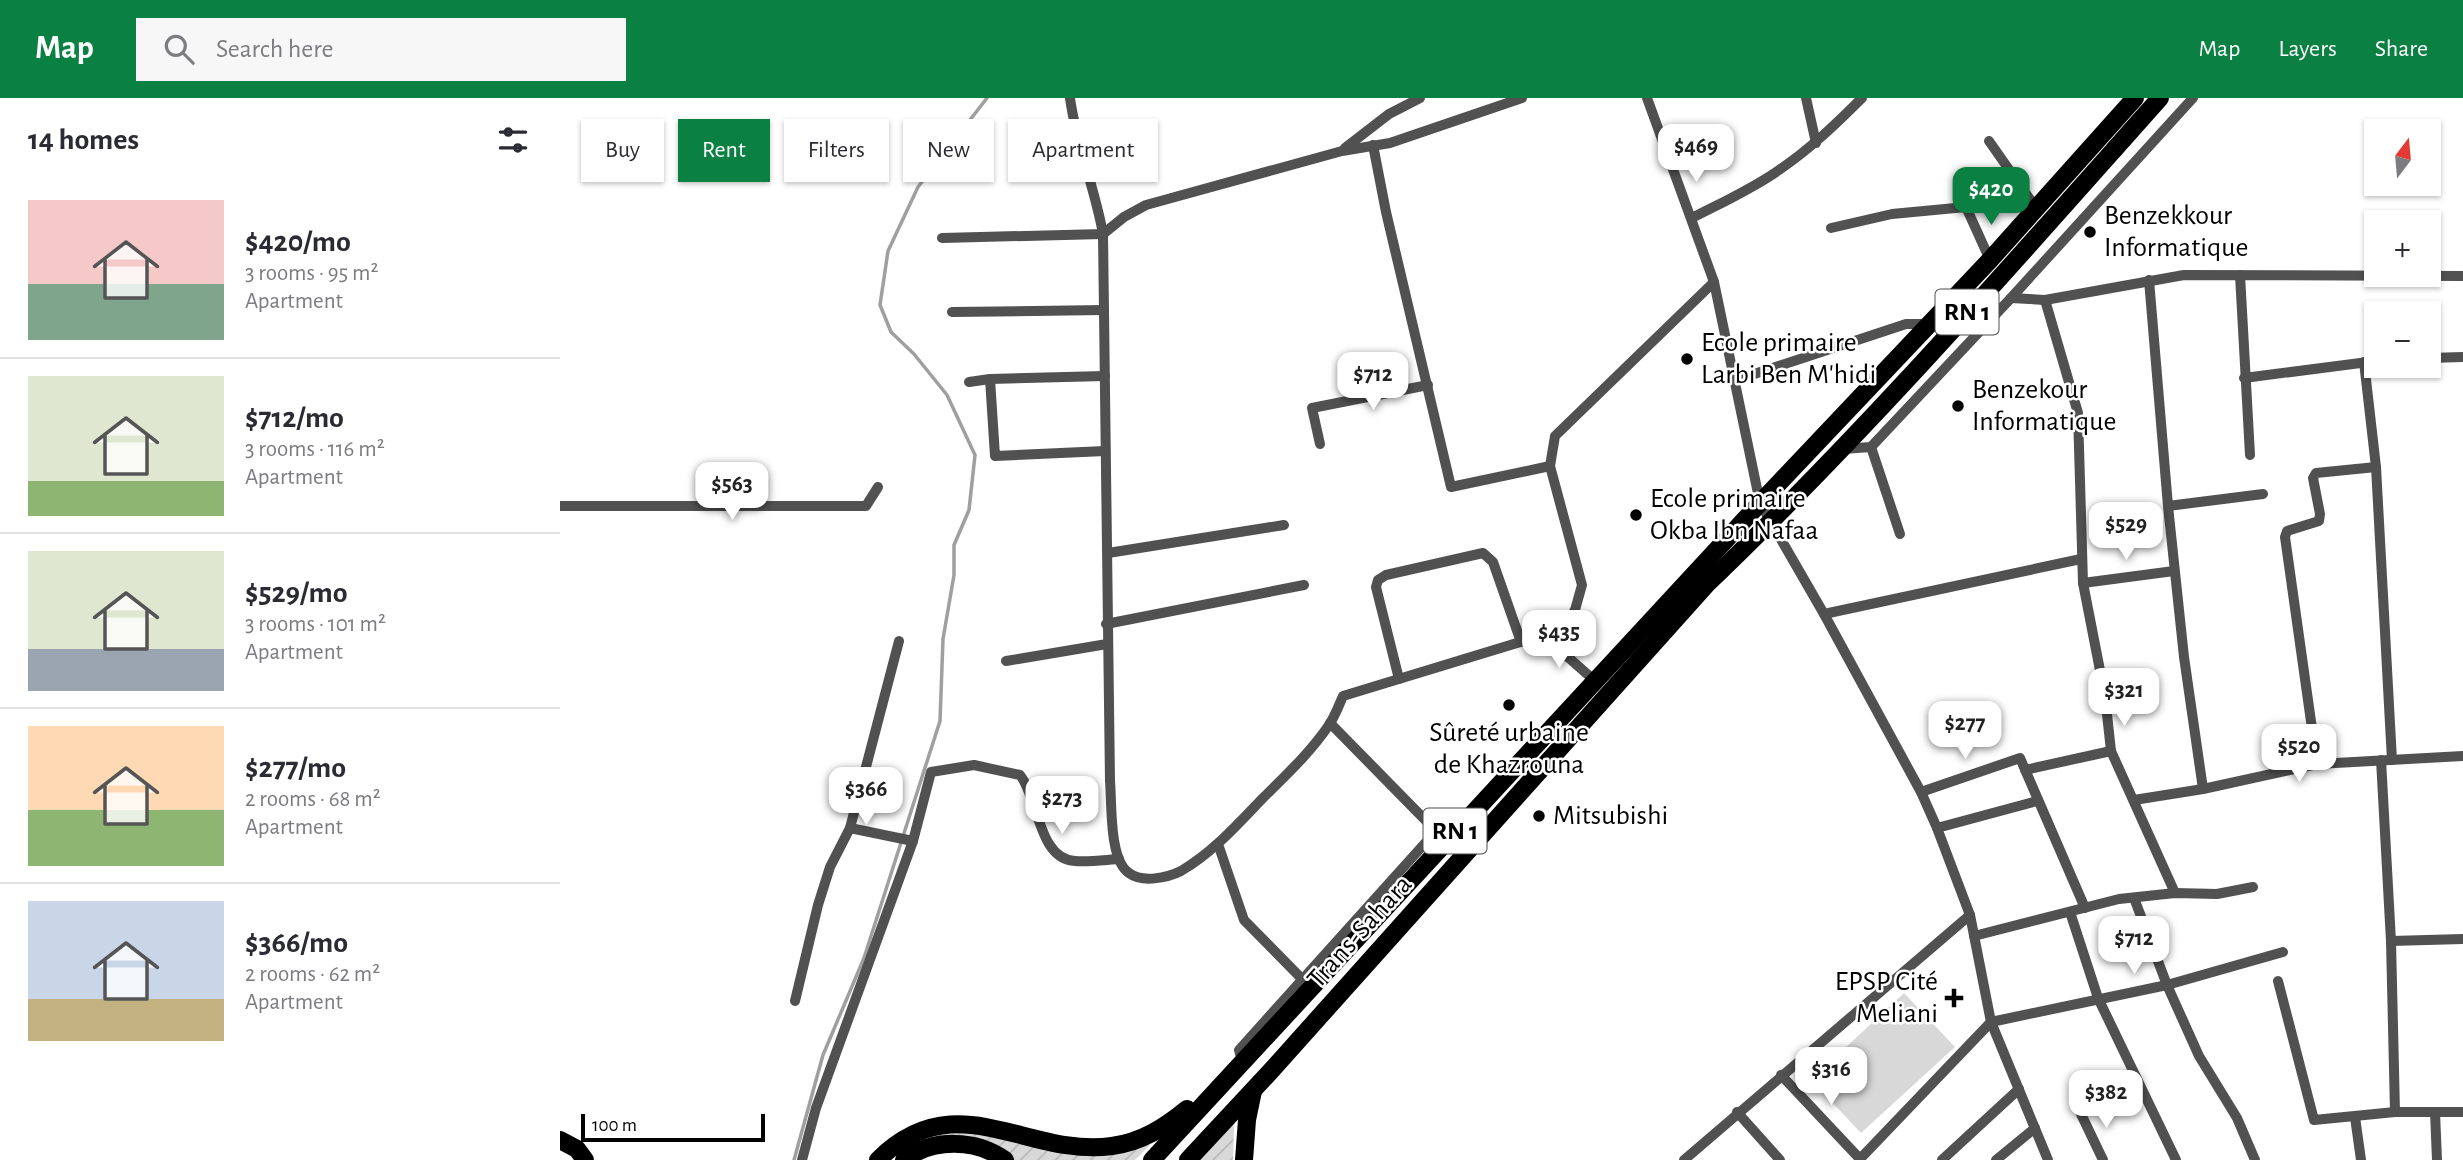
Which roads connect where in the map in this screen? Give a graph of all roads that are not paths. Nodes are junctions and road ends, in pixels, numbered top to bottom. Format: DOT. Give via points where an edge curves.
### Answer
graph roads {
  1 [pos="1070,98"];
  2 [pos="1420,98"];
  3 [pos="1522,98"];
  4 [pos="1647,98"];
  5 [pos="1806,98"];
  6 [pos="1862,98"];
  7 [pos="2135,98"];
  8 [pos="2160,98"];
  9 [pos="2193,98"];
  10 [pos="1989,141"];
  11 [pos="1816,143"];
  12 [pos="1373,145"];
  13 [pos="1342,150"];
  14 [pos="2036,208"];
  15 [pos="1692,218"];
  16 [pos="1831,228"];
  17 [pos="1103,234"];
  18 [pos="942,238"];
  19 [pos="1990,260"];
  20 [pos="2240,275"];
  21 [pos="2463,276"];
  22 [pos="2149,280"];
  23 [pos="1714,282"];
  24 [pos="2011,298"];
  25 [pos="2045,300"];
  26 [pos="1104,310"];
  27 [pos="952,312"];
  28 [pos="1930,324"];
  29 [pos="2463,356"];
  30 [pos="2441,357"];
  31 [pos="2364,362"];
  32 [pos="1105,376"];
  33 [pos="2244,378"];
  34 [pos="2366,378"];
  35 [pos="990,379"];
  36 [pos="1733,381"];
  37 [pos="969,382"];
  38 [pos="1428,385"];
  39 [pos="1320,444"];
  40 [pos="1871,447"];
  41 [pos="1840,449"];
  42 [pos="1105,450"];
  43 [pos="2250,455"];
  44 [pos="1550,466"];
  45 [pos="2376,467"];
  46 [pos="878,487"];
  47 [pos="2263,494"];
  48 [pos="1759,503"];
  49 [pos="560,506"];
  50 [pos="2168,506"];
  51 [pos="1770,523"];
  52 [pos="1284,524"];
  53 [pos="1900,534"];
  54 [pos="1108,553"];
  55 [pos="2081,559"];
  56 [pos="2174,571"];
  57 [pos="2082,583"];
  58 [pos="1304,585"];
  59 [pos="1825,614"];
  60 [pos="1106,624"];
  61 [pos="1543,635"];
  62 [pos="899,641"];
  63 [pos="1521,642"];
  64 [pos="1107,644"];
  65 [pos="1006,661"];
  66 [pos="1399,679"];
  67 [pos="1595,681"];
  68 [pos="1330,723"];
  69 [pos="2111,751"];
  70 [pos="2463,756"];
  71 [pos="2387,760"];
  72 [pos="2317,764"];
  73 [pos="2025,770"];
  74 [pos="2203,789"];
  75 [pos="1921,792"];
  76 [pos="2134,800"];
  77 [pos="2037,801"];
  78 [pos="850,828"];
  79 [pos="1937,828"];
  80 [pos="913,841"];
  81 [pos="1218,844"];
  82 [pos="1119,859"];
  83 [pos="2253,887"];
  84 [pos="2175,893"];
  85 [pos="2134,898"];
  86 [pos="2085,908"];
  87 [pos="2070,912"];
  88 [pos="1970,915"];
  89 [pos="1974,936"];
  90 [pos="2463,939"];
  91 [pos="2391,941"];
  92 [pos="2283,952"];
  93 [pos="1303,980"];
  94 [pos="2278,981"];
  95 [pos="2167,985"];
  96 [pos="2098,998"];
  97 [pos="795,1002"];
  98 [pos="1991,1022"];
  99 [pos="1240,1065"];
  100 [pos="1781,1075"];
  101 [pos="2019,1089"];
  102 [pos="1254,1090"];
  103 [pos="1737,1112"];
  104 [pos="2395,1112"];
  105 [pos="2435,1112"];
  106 [pos="2463,1112"];
  107 [pos="2081,1114"];
  108 [pos="2355,1117"];
  109 [pos="2035,1128"];
  110 [pos="803,1160"];
  111 [pos="878,1160"];
  112 [pos="904,1160"];
  113 [pos="1005,1160"];
  114 [pos="1152,1160"];
  115 [pos="1188,1160"];
  116 [pos="1244,1160"];
  117 [pos="1685,1160"];
  118 [pos="1780,1160"];
  119 [pos="1859,1160"];
  120 [pos="1942,1160"];
  121 [pos="1996,1160"];
  122 [pos="2048,1160"];
  123 [pos="2103,1160"];
  124 [pos="2176,1160"];
  125 [pos="2255,1160"];
  126 [pos="2361,1160"];
  127 [pos="2437,1160"];
  1 -- 17 [label="street"];
  2 -- 13 [label="street" via="1389,114"];
  3 -- 12 [label="street"];
  4 -- 15 [label="street"];
  5 -- 11 [label="street"];
  6 -- 11 [label="street"];
  7 -- 14 [label="highway, RN 1"];
  8 -- 41 [label="highway, RN 1"];
  9 -- 24 [label="street"];
  10 -- 14 [label="street"];
  11 -- 15 [label="street" via="1777,172"];
  12 -- 13 [label="street"];
  12 -- 38 [label="street"];
  13 -- 17 [label="street" via="1146,205"];
  14 -- 19 [label="highway, RN 1"];
  15 -- 23 [label="street"];
  16 -- 19 [label="street" via="1892,214 1966,207"];
  17 -- 18 [label="street"];
  17 -- 26 [label="street"];
  19 -- 28 [label="highway, RN 1"];
  20 -- 21 [label="street"];
  20 -- 22 [label="street"];
  20 -- 33 [label="street"];
  22 -- 25 [label="street"];
  22 -- 50 [label="street"];
  23 -- 36 [label="street"];
  23 -- 44 [label="street" via="1555,436"];
  24 -- 25 [label="street"];
  24 -- 40 [label="street"];
  25 -- 55 [label="street" via="2078,413"];
  26 -- 27 [label="street"];
  26 -- 32 [label="street"];
  28 -- 36 [label="street" via="1906,324"];
  28 -- 48 [label="highway, RN 1"];
  29 -- 30 [label="street"];
  31 -- 33 [label="street"];
  32 -- 35 [label="street"];
  32 -- 42 [label="street"];
  33 -- 43 [label="street"];
  34 -- 45 [label="street"];
  35 -- 37 [label="street"];
  35 -- 42 [label="street" via="995,456"];
  36 -- 48 [label="street"];
  38 -- 39 [label="street" via="1312,408"];
  38 -- 44 [label="street" via="1451,486"];
  40 -- 41 [label="street"];
  40 -- 53 [label="street"];
  41 -- 51 [label="highway, RN 1"];
  42 -- 54 [label="street"];
  44 -- 61 [label="street" via="1582,585 1567,622"];
  45 -- 71 [label="street"];
  45 -- 72 [label="street" via="2316,472 2319,522 2293,527 2285,537"];
  46 -- 49 [label="street" via="866,506"];
  47 -- 50 [label="street"];
  48 -- 51 [label="street"];
  48 -- 67 [label="highway, RN 1"];
  50 -- 56 [label="street"];
  51 -- 59 [label="street"];
  51 -- 102 [label="highway, Trans-Sahara / RN 1" via="1707,584"];
  52 -- 54 [label="street"];
  54 -- 60 [label="street"];
  55 -- 57 [label="street"];
  55 -- 59 [label="street"];
  56 -- 57 [label="street"];
  56 -- 74 [label="street"];
  57 -- 69 [label="street"];
  58 -- 60 [label="street"];
  59 -- 75 [label="street"];
  60 -- 64 [label="street"];
  61 -- 63 [label="street"];
  61 -- 67 [label="street"];
  62 -- 78 [label="street"];
  63 -- 66 [label="street"];
  63 -- 66 [label="street" via="1488,556 1478,553 1386,575 1376,587"];
  64 -- 65 [label="street"];
  64 -- 82 [label="street" via="1110,781"];
  66 -- 68 [label="street" via="1343,696"];
  67 -- 99 [label="highway, RN 1"];
  68 -- 81 [label="street" via="1304,757"];
  68 -- 93 [label="street" via="1436,831"];
  69 -- 73 [label="street"];
  69 -- 76 [label="street"];
  70 -- 71 [label="street"];
  71 -- 72 [label="street"];
  71 -- 91 [label="street"];
  72 -- 74 [label="street"];
  73 -- 75 [label="street" via="2020,758"];
  73 -- 77 [label="street"];
  74 -- 76 [label="street"];
  75 -- 79 [label="street"];
  76 -- 84 [label="street"];
  77 -- 79 [label="street"];
  77 -- 86 [label="street"];
  78 -- 80 [label="street"];
  78 -- 97 [label="street" via="830,867"];
  79 -- 88 [label="street"];
  80 -- 82 [label="street" via="931,772 974,765 1020,775 1055,854 1072,862"];
  80 -- 110 [label="street" via="816,1108"];
  81 -- 82 [label="street" via="1179,872 1153,878 1128,873"];
  81 -- 93 [label="street" via="1244,920"];
  83 -- 84 [label="street" via="2217,894"];
  84 -- 85 [label="street"];
  85 -- 86 [label="street"];
  85 -- 95 [label="street"];
  86 -- 87 [label="street"];
  87 -- 89 [label="street"];
  87 -- 96 [label="street"];
  88 -- 89 [label="street"];
  88 -- 100 [label="street"];
  89 -- 98 [label="street"];
  90 -- 91 [label="street"];
  91 -- 104 [label="street"];
  92 -- 95 [label="street"];
  93 -- 99 [label="street" via="1240,1050"];
  94 -- 108 [label="street" via="2314,1120"];
  95 -- 96 [label="street"];
  95 -- 125 [label="street"];
  96 -- 98 [label="street"];
  96 -- 124 [label="street"];
  98 -- 101 [label="street"];
  98 -- 119 [label="street"];
  99 -- 111 [label="highway" via="1172,1121 1129,1142 1080,1146 990,1126 950,1125 904,1139"];
  99 -- 114 [label="highway, RN 1"];
  100 -- 103 [label="street"];
  100 -- 119 [label="street"];
  101 -- 109 [label="street"];
  101 -- 120 [label="street"];
  102 -- 115 [label="highway, Trans-Sahara / RN 1"];
  102 -- 116 [label="highway"];
  103 -- 117 [label="street"];
  103 -- 118 [label="street"];
  104 -- 105 [label="street"];
  104 -- 108 [label="street"];
  105 -- 106 [label="street"];
  105 -- 127 [label="street"];
  107 -- 123 [label="street"];
  108 -- 126 [label="street"];
  109 -- 121 [label="street"];
  109 -- 122 [label="street"];
  112 -- 113 [label="highway" via="932,1146 962,1144 983,1148"];
}
